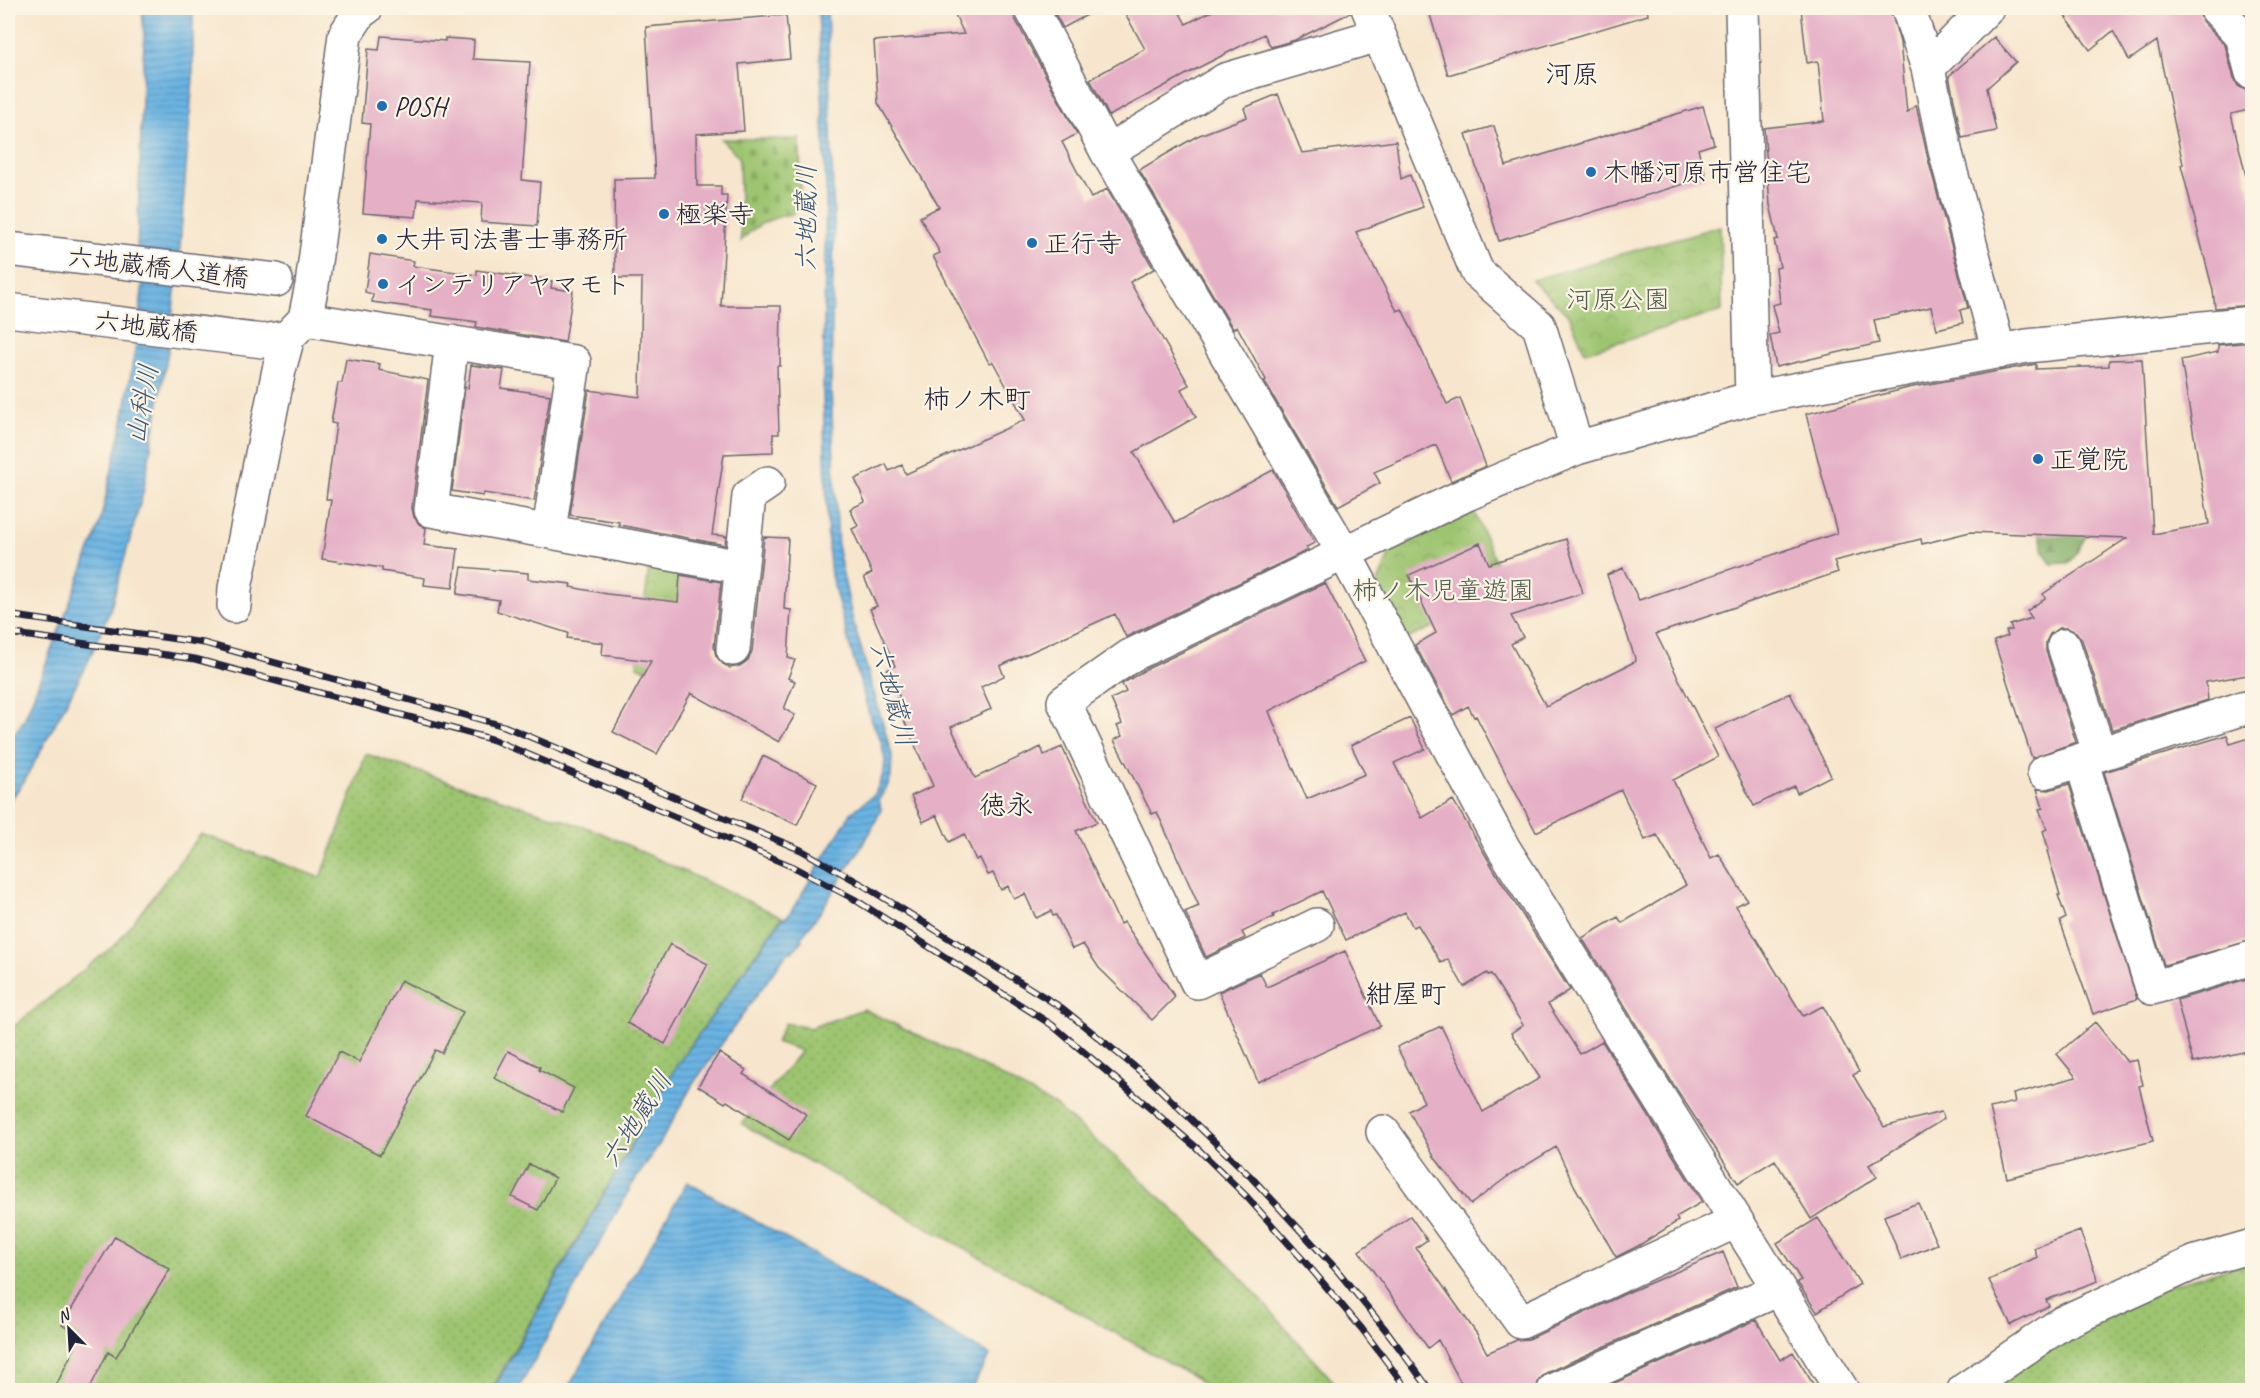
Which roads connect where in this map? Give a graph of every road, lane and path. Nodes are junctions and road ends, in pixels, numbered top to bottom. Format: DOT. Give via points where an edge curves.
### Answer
graph roads {
  1 [pos="366,8"];
  2 [pos="1031,8"];
  3 [pos="1742,8"];
  4 [pos="1908,8"];
  5 [pos="1987,8"];
  6 [pos="2216,8"];
  7 [pos="1373,21"];
  8 [pos="1928,68"];
  9 [pos="2253,73"];
  10 [pos="1107,152"];
  11 [pos="23,251"];
  12 [pos="276,280"];
  13 [pos="18,311"];
  14 [pos="2253,323"];
  15 [pos="285,332"];
  16 [pos="452,342"];
  17 [pos="1999,352"];
  18 [pos="1752,398"];
  19 [pos="1577,448"];
  20 [pos="768,483"];
  21 [pos="549,531"];
  22 [pos="1344,553"];
  23 [pos="741,567"];
  24 [pos="234,606"];
  25 [pos="2064,646"];
  26 [pos="733,649"];
  27 [pos="2253,707"];
  28 [pos="2091,757"];
  29 [pos="2044,772"];
  30 [pos="1317,925"];
  31 [pos="2253,958"];
  32 [pos="1383,1132"];
  33 [pos="1736,1221"];
  34 [pos="2253,1246"];
  35 [pos="1779,1289"];
  36 [pos="1554,1390"];
  37 [pos="1841,1390"];
  38 [pos="1964,1390"];
  1 -- 15 [label="street" via="345,34 312,285"];
  2 -- 10 [label="street"];
  3 -- 18 [label="street"];
  4 -- 8 [label="street"];
  5 -- 8 [label="street"];
  6 -- 9 [label="street" via="2242,36"];
  7 -- 10 [label="street" via="1225,80"];
  7 -- 19 [label="street" via="1477,272 1539,326"];
  8 -- 17 [label="street" via="1946,154"];
  10 -- 22 [label="street"];
  11 -- 12 [label="street, 六地蔵橋人道橋"];
  13 -- 15 [label="street, 六地蔵橋"];
  14 -- 17 [label="street"];
  15 -- 16 [label="street, 六地蔵橋"];
  15 -- 24 [label="street"];
  16 -- 21 [label="street" via="431,510"];
  16 -- 21 [label="street, 六地蔵橋" via="574,362"];
  17 -- 18 [label="street"];
  18 -- 19 [label="street"];
  19 -- 22 [label="street" via="1467,494"];
  20 -- 23 [label="street" via="749,496"];
  21 -- 23 [label="street"];
  22 -- 30 [label="street" via="1130,656 1064,702 1197,981"];
  22 -- 33 [label="street" via="1504,849"];
  23 -- 26 [label="street"];
  25 -- 28 [label="street"];
  27 -- 28 [label="street"];
  28 -- 29 [label="street"];
  28 -- 31 [label="street" via="2152,988"];
  32 -- 33 [label="street" via="1521,1322"];
  33 -- 35 [label="street"];
  34 -- 38 [label="street" via="2196,1262 2062,1323"];
  35 -- 36 [label="street"];
  35 -- 37 [label="street"];
}
